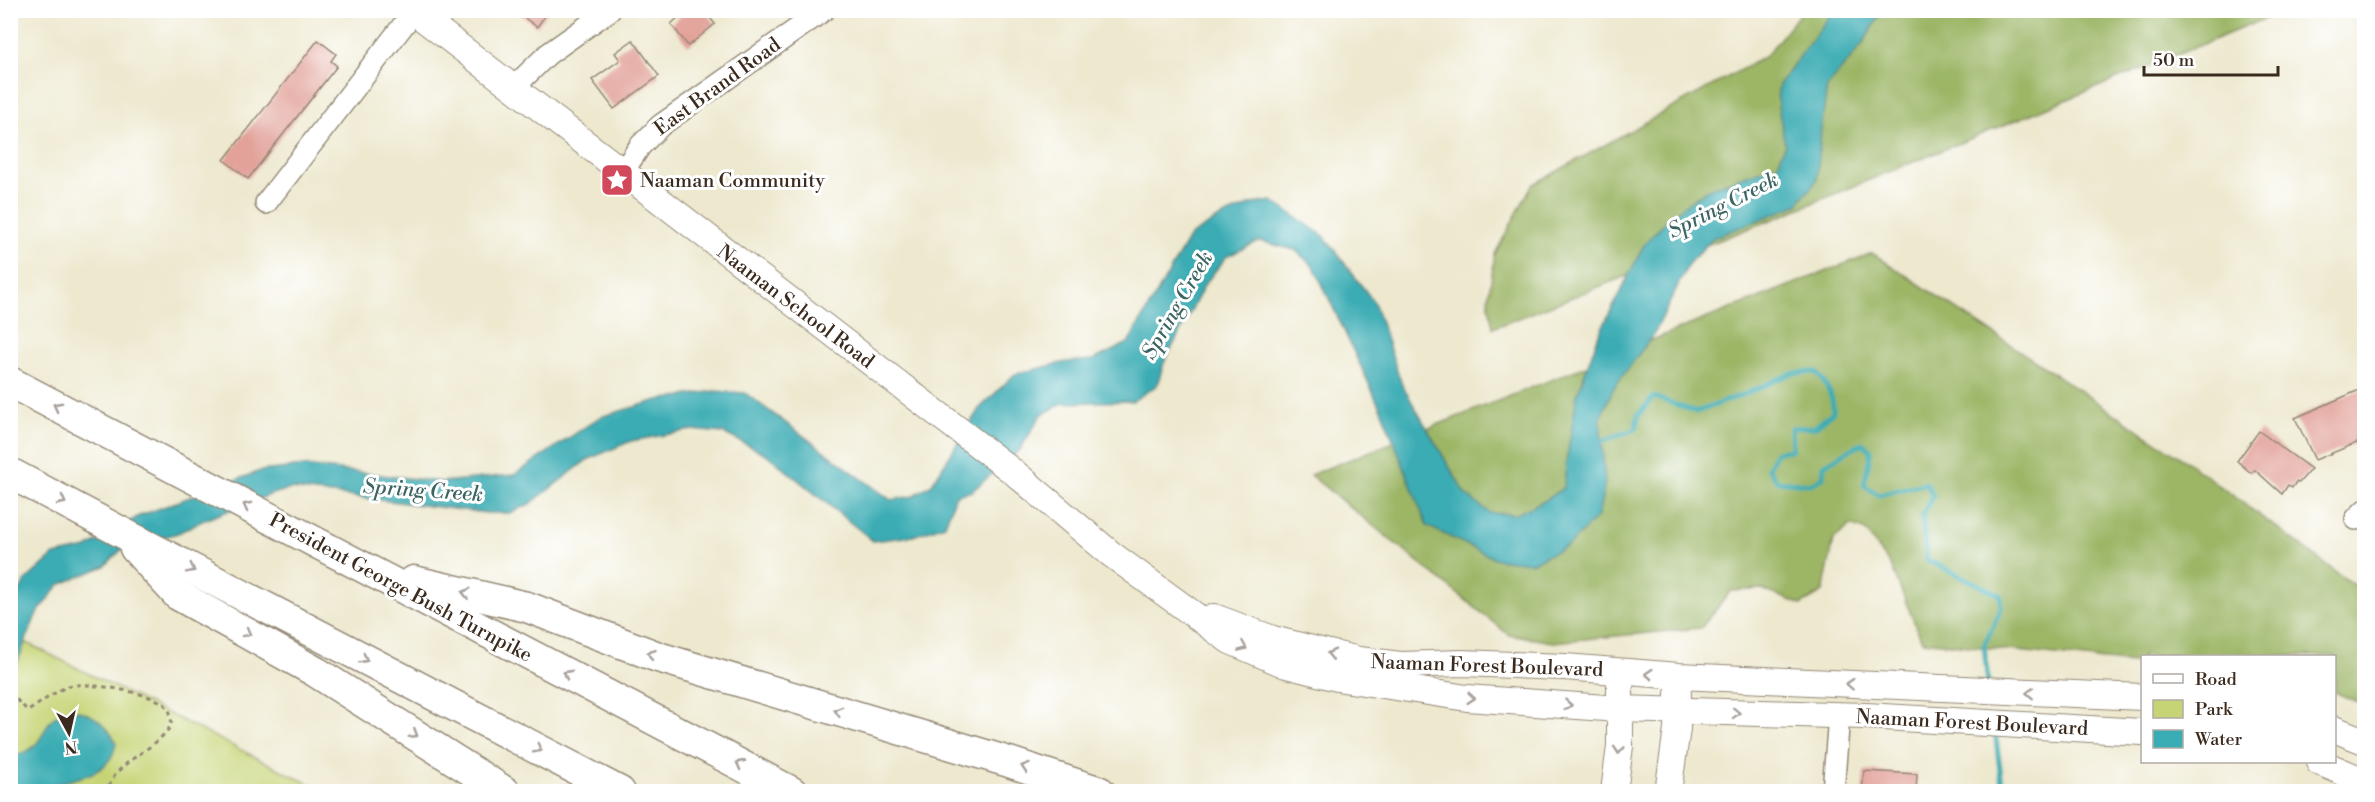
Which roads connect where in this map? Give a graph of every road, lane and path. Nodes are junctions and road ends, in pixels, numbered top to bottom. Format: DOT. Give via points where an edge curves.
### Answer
graph roads {
  1 [pos="610,10"];
  2 [pos="824,10"];
  3 [pos="414,11"];
  4 [pos="513,88"];
  5 [pos="622,172"];
  6 [pos="266,203"];
  7 [pos="10,382"];
  8 [pos="10,473"];
  9 [pos="121,532"];
  10 [pos="373,572"];
  11 [pos="1178,603"];
  12 [pos="1620,672"];
  13 [pos="1679,676"];
  14 [pos="10,693"];
  15 [pos="2141,697"];
  16 [pos="1619,709"];
  17 [pos="1678,711"];
  18 [pos="1839,715"];
  19 [pos="2336,730"];
  20 [pos="2141,732"];
  21 [pos="2364,741"];
  22 [pos="2321,763"];
  23 [pos="2364,781"];
  24 [pos="108,792"];
  25 [pos="505,792"];
  26 [pos="620,792"];
  27 [pos="792,792"];
  28 [pos="1100,792"];
  29 [pos="1614,792"];
  30 [pos="1668,792"];
  31 [pos="1833,792"];
  1 -- 4 [label="street" via="548,54"];
  2 -- 5 [label="street, East Brand Road" via="661,125"];
  3 -- 4 [label="main road, Naaman School Road"];
  3 -- 6 [label="street"];
  4 -- 5 [label="main road, Naaman School Road"];
  5 -- 11 [label="main road, Naaman School Road"];
  10 -- 7 [label="highway, President George Bush Turnpike, one-way"];
  8 -- 9 [label="highway, one-way"];
  9 -- 25 [label="highway, one-way" via="178,595 316,672"];
  9 -- 26 [label="highway, one-way"];
  27 -- 10 [label="highway, President George Bush Turnpike, one-way"];
  28 -- 10 [label="highway, one-way" via="658,657 527,607"];
  12 -- 11 [label="main road, Naaman Forest Boulevard, one-way" via="1359,660 1273,639"];
  11 -- 16 [label="main road, Naaman Forest Boulevard, one-way" via="1230,641 1286,665 1337,678 1467,698"];
  13 -- 12 [label="main road, Naaman Forest Boulevard, one-way"];
  12 -- 16 [label="main road"];
  15 -- 13 [label="main road, Naaman Forest Boulevard, one-way"];
  13 -- 17 [label="main road"];
  14 -- 24 [label="path" via="28,711 69,686 88,684 164,703 172,716 171,726 118,772"];
  16 -- 17 [label="main road, Naaman Forest Boulevard"];
  16 -- 29 [label="main road, one-way" via="1620,746"];
  17 -- 18 [label="main road, Naaman Forest Boulevard, one-way"];
  17 -- 30 [label="main road"];
  18 -- 20 [label="main road, Naaman Forest Boulevard"];
  18 -- 31 [label="street"];
  19 -- 21 [label="main road"];
  22 -- 23 [label="main road"];
}
